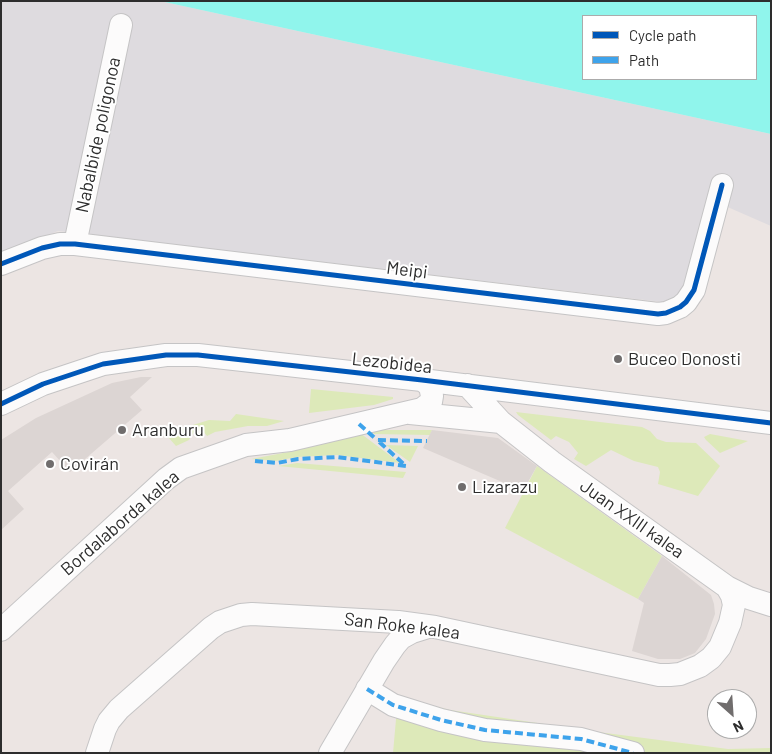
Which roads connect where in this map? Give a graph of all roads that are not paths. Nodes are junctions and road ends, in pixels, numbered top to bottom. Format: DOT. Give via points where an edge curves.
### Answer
graph roads {
  1 [pos="121,25"];
  2 [pos="722,185"];
  3 [pos="75,244"];
  4 [pos="1,264"];
  5 [pos="422,380"];
  6 [pos="467,385"];
  7 [pos="511,391"];
  8 [pos="6,404"];
  9 [pos="407,413"];
  10 [pos="501,422"];
  11 [pos="771,423"];
  12 [pos="728,587"];
  13 [pos="771,605"];
  14 [pos="435,627"];
  15 [pos="1,630"];
  16 [pos="367,689"];
  17 [pos="97,753"];
  18 [pos="330,753"];
  19 [pos="633,753"];
  1 -- 3 [label="street, Nabalbide poligonoa"];
  2 -- 3 [label="street, Meipi" via="694,290 680,307 658,314"];
  3 -- 4 [label="street, Meipi" via="42,248"];
  5 -- 6 [label="street, Lezobidea"];
  5 -- 8 [label="street, Lezobidea" via="166,355 103,364 43,384"];
  5 -- 9 [label="street, Bordalaborda kalea" via="432,391 431,402 422,409"];
  6 -- 7 [label="street, Lezobidea"];
  6 -- 10 [label="street, Juan XXIII kalea"];
  7 -- 10 [label="street" via="495,402"];
  7 -- 11 [label="street, Lezobidea"];
  9 -- 10 [label="street"];
  9 -- 15 [label="street, Bordalaborda kalea" via="290,440 246,445 182,468 158,485"];
  10 -- 12 [label="street, Juan XXIII kalea"];
  12 -- 13 [label="street, Juan XXIII kalea"];
  12 -- 14 [label="street, San Roke kalea" via="734,605 720,647 700,666 680,674 659,675"];
  14 -- 16 [label="street" via="401,638"];
  14 -- 17 [label="street, San Roke kalea" via="252,614 230,618 211,628 119,708 104,728"];
  16 -- 18 [label="street"];
  16 -- 19 [label="street" via="393,705 441,720 485,730 581,739"];
}
